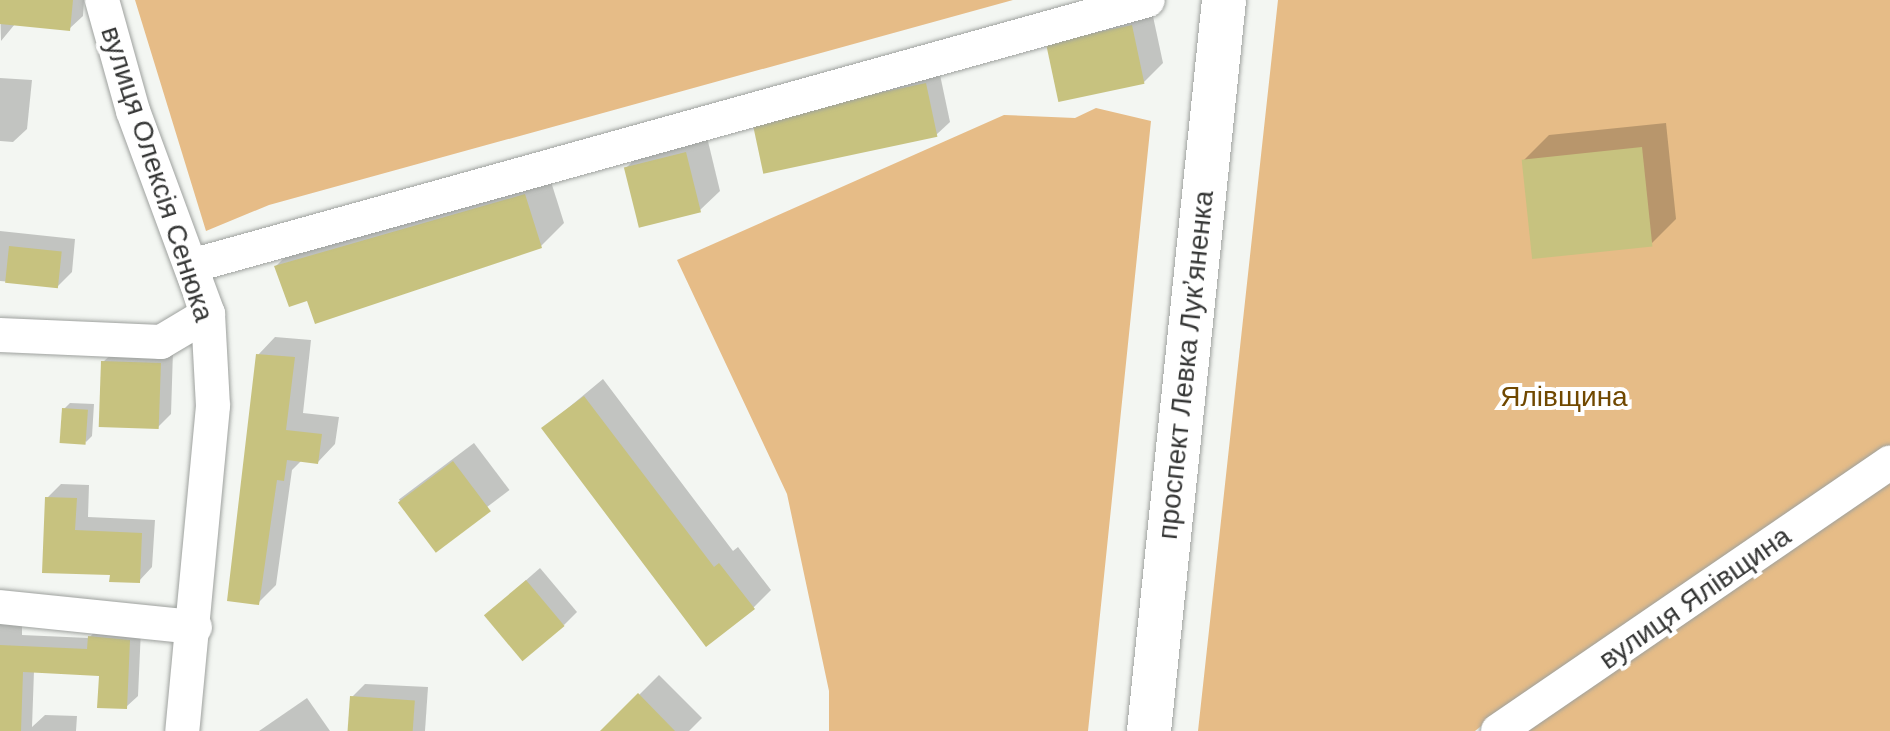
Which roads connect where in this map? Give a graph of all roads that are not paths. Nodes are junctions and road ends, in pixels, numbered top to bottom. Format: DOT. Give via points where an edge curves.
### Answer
graph roads {
  1 [pos="102,0"];
  2 [pos="1148,0"];
  3 [pos="1224,0"];
  4 [pos="191,266"];
  5 [pos="208,314"];
  6 [pos="0,335"];
  7 [pos="1890,463"];
  8 [pos="0,607"];
  9 [pos="195,627"];
  10 [pos="182,731"];
  11 [pos="1149,731"];
  12 [pos="1498,731"];
  1 -- 4 [label="street, вулиця Олексія Сенюка" via="133,111"];
  2 -- 4 [label="street"];
  3 -- 11 [label="main road, проспект Левка Лукʼяненка"];
  4 -- 5 [label="street, вулиця Олексія Сенюка"];
  5 -- 6 [label="street" via="161,342"];
  5 -- 9 [label="street, вулиця Олексія Сенюка" via="213,406"];
  7 -- 12 [label="street, вулиця Ялівщина"];
  8 -- 9 [label="street"];
  9 -- 10 [label="street, вулиця Олексія Сенюка"];
}
